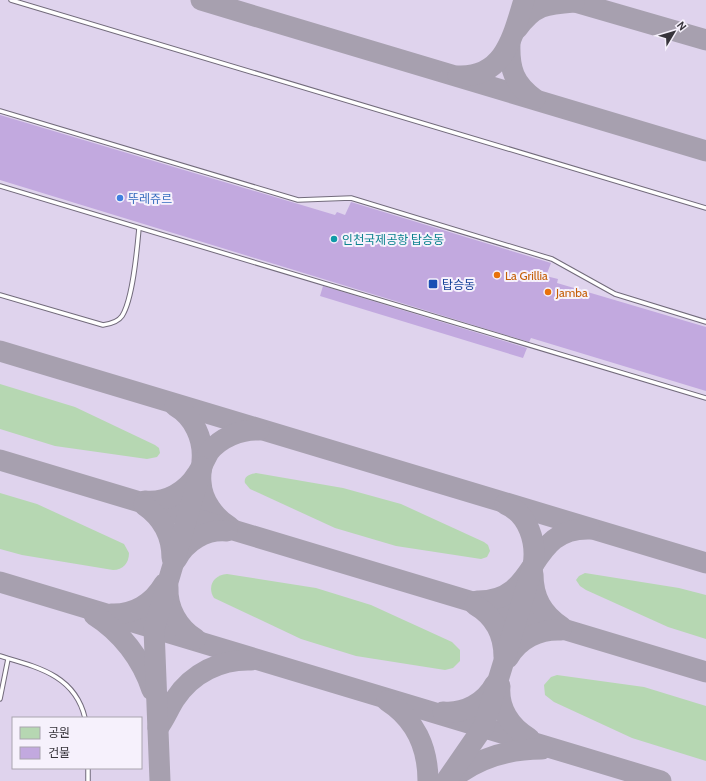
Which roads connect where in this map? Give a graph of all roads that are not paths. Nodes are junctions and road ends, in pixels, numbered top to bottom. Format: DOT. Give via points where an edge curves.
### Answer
graph roads {
  1 [pos="11,0"];
  2 [pos="0,111"];
  3 [pos="0,186"];
  4 [pos="706,208"];
  5 [pos="139,228"];
  6 [pos="0,294"];
  7 [pos="706,322"];
  8 [pos="706,398"];
  9 [pos="0,656"];
  10 [pos="8,659"];
  11 [pos="0,699"];
  12 [pos="85,717"];
  13 [pos="88,769"];
  14 [pos="88,781"];
  1 -- 4 [label="lane"];
  2 -- 7 [label="lane" via="298,200 351,198 552,259 615,294"];
  3 -- 5 [label="lane"];
  5 -- 6 [label="lane" via="134,276 122,316 114,323 103,325"];
  5 -- 8 [label="lane"];
  9 -- 10 [label="lane"];
  10 -- 11 [label="lane"];
  10 -- 12 [label="lane" via="37,668 60,679 78,699"];
  13 -- 14 [label="lane"];
}
